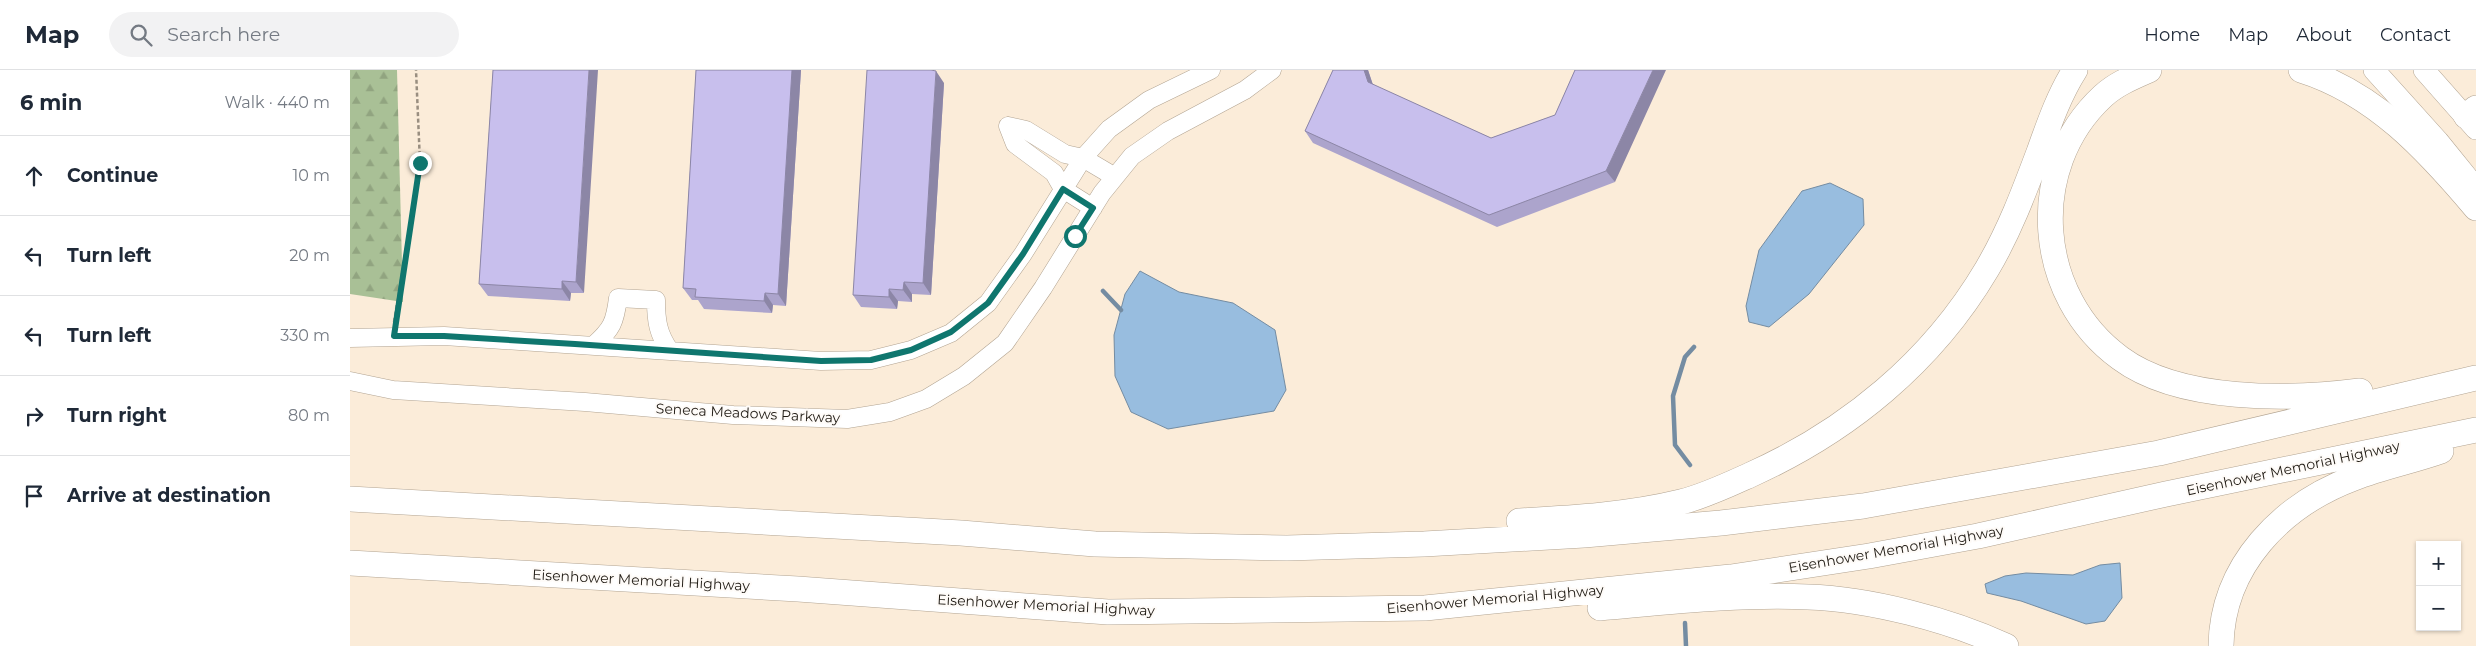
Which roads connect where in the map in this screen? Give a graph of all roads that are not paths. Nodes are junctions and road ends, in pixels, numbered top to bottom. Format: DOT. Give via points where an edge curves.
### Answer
graph roads {
  1 [pos="1211,70"];
  2 [pos="1272,70"];
  3 [pos="2075,70"];
  4 [pos="2149,70"];
  5 [pos="2301,70"];
  6 [pos="2374,70"];
  7 [pos="2424,70"];
  8 [pos="2473,118"];
  9 [pos="1083,158"];
  10 [pos="1115,177"];
  11 [pos="2476,188"];
  12 [pos="1063,189"];
  13 [pos="1093,208"];
  14 [pos="2476,208"];
  15 [pos="350,338"];
  16 [pos="594,345"];
  17 [pos="670,350"];
  18 [pos="2476,376"];
  19 [pos="350,381"];
  20 [pos="2476,430"];
  21 [pos="2476,440"];
  22 [pos="350,499"];
  23 [pos="1095,544"];
  24 [pos="350,563"];
  25 [pos="1425,608"];
  26 [pos="2006,646"];
  27 [pos="2221,646"];
  1 -- 9 [label="street" via="1149,100 1109,129"];
  2 -- 10 [label="street, Seneca Meadows Parkway" via="1246,90 1168,131 1132,156"];
  3 -- 23 [label="highway" via="2056,105 2008,229 1965,303 1894,384 1811,446 1725,486 1681,502 1583,517"];
  4 -- 18 [label="highway" via="2103,96 2079,126 2064,152 2054,180 2050,211 2058,275 2074,308 2094,336 2121,359 2148,374 2183,385 2227,393 2324,396"];
  5 -- 14 [label="highway" via="2352,92 2385,115 2417,141"];
  6 -- 11 [label="main road"];
  7 -- 8 [label="main road"];
  9 -- 10 [label="street"];
  9 -- 12 [label="street"];
  9 -- 12 [label="street" via="1064,154 1026,130 1008,126 1015,144 1054,173"];
  10 -- 13 [label="street, Seneca Meadows Parkway"];
  12 -- 13 [label="street"];
  12 -- 17 [label="street" via="988,303 951,332 911,350 871,360 831,361"];
  13 -- 19 [label="street, Seneca Meadows Parkway" via="1005,343 964,376 926,399 890,412 847,419 733,415 393,390"];
  15 -- 16 [label="street" via="444,336"];
  16 -- 17 [label="street"];
  16 -- 17 [label="street" via="609,332 618,298 656,300 656,322 660,336"];
  18 -- 23 [label="highway" via="2159,453 1864,506 1702,524 1424,544 1287,548"];
  20 -- 25 [label="highway, Eisenhower Memorial Highway" via="1978,536 1869,556 1731,577"];
  21 -- 27 [label="highway" via="2355,477 2282,518 2262,539 2235,582 2226,606"];
  22 -- 23 [label="highway" via="962,533"];
  24 -- 25 [label="highway, Eisenhower Memorial Highway" via="798,589 1108,612"];
  25 -- 26 [label="highway" via="1586,609 1731,596 1809,597 1903,612"];
}
